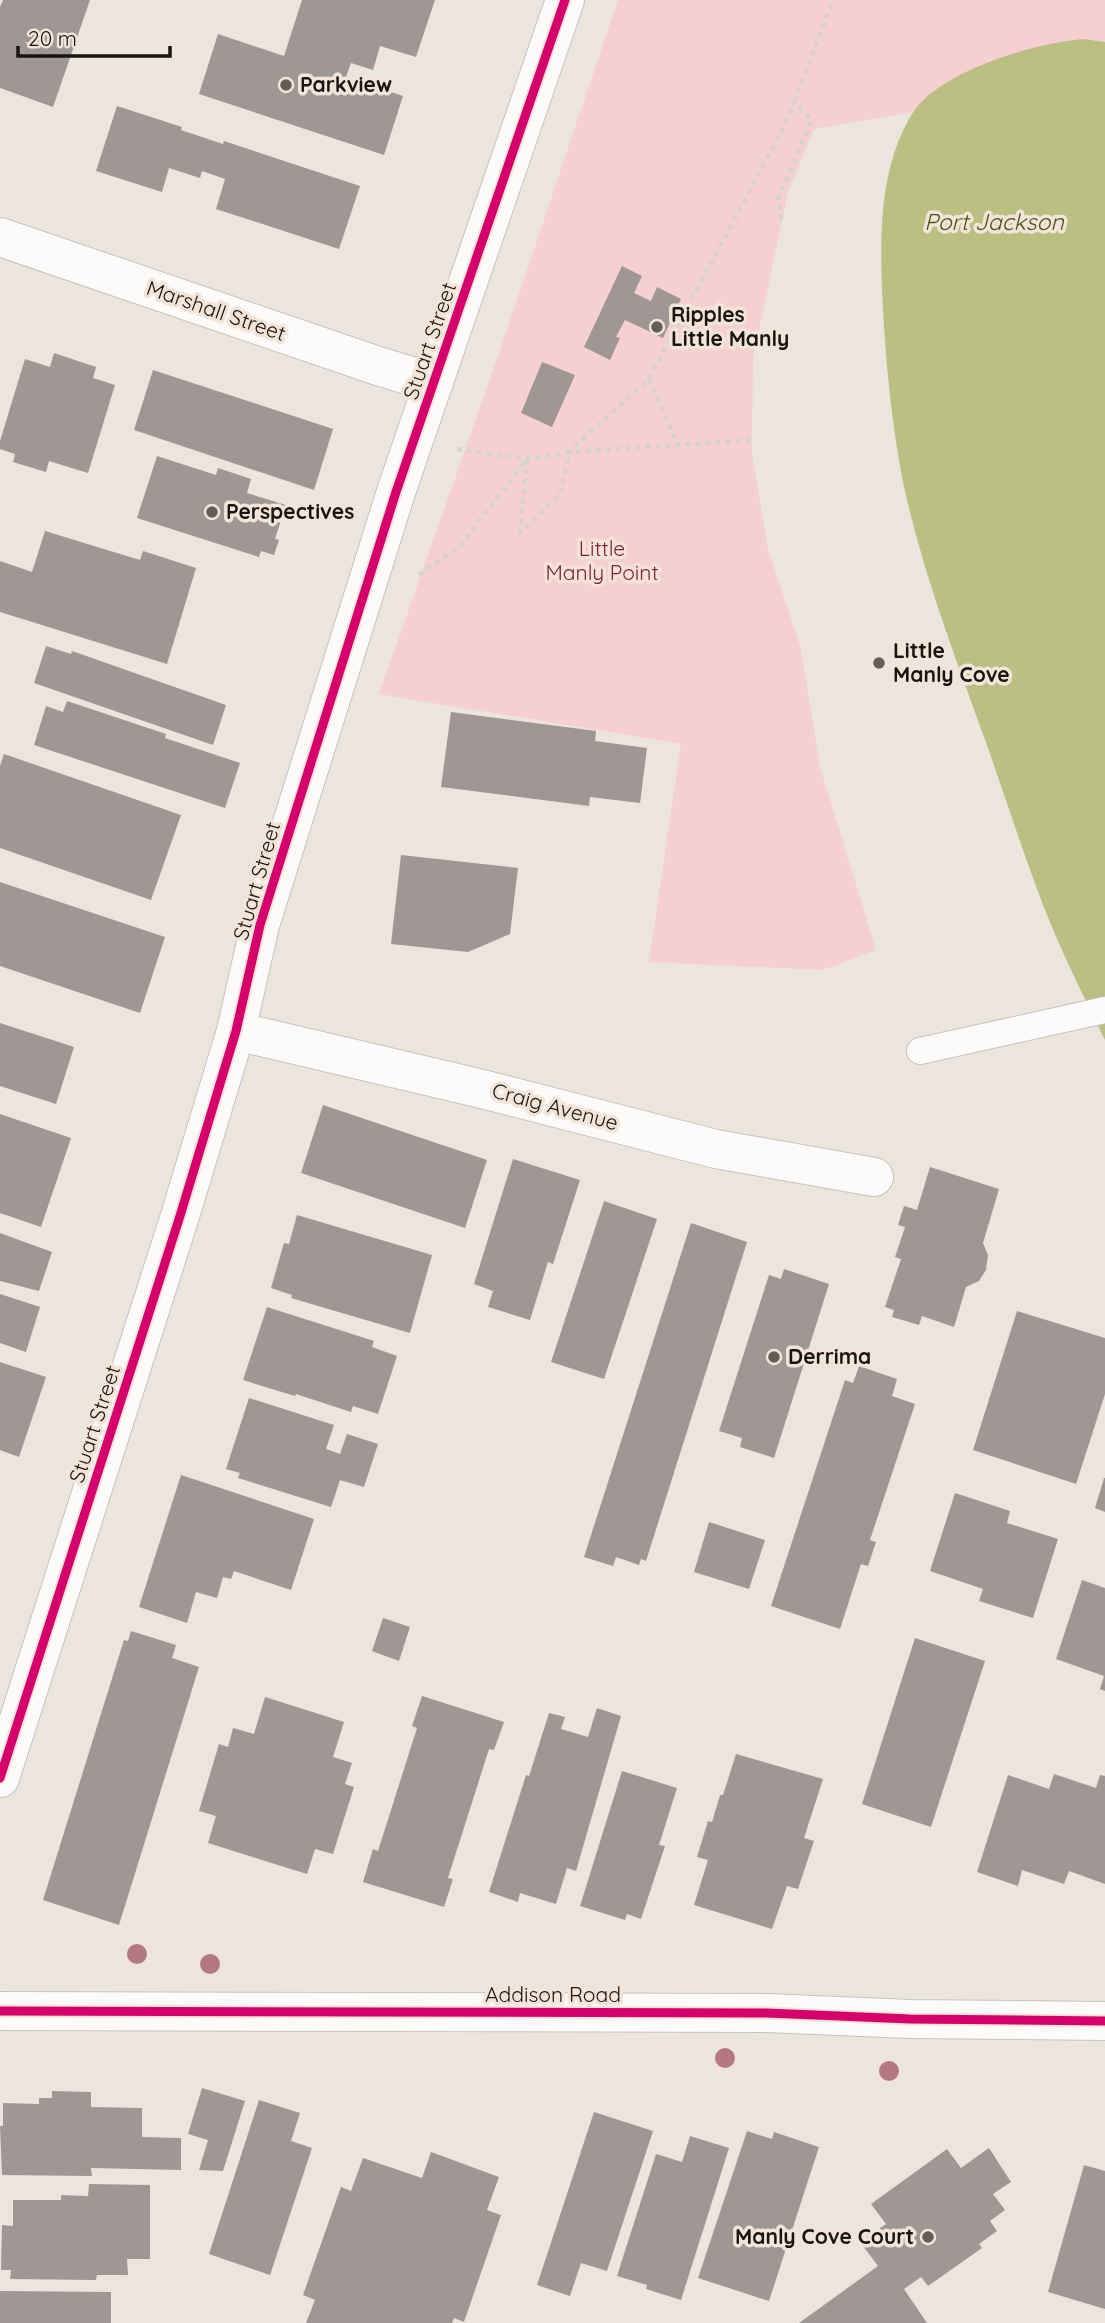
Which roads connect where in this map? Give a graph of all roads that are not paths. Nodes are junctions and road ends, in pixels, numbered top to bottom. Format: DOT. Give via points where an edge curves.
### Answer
graph roads {
  1 [pos="565,0"];
  2 [pos="0,237"];
  3 [pos="433,383"];
  4 [pos="1105,1010"];
  5 [pos="236,1031"];
  6 [pos="920,1051"];
  7 [pos="874,1177"];
  8 [pos="0,1778"];
  9 [pos="0,2011"];
  10 [pos="1105,2021"];
  1 -- 3 [label="street, Stuart Street"];
  2 -- 3 [label="street, Marshall Street"];
  3 -- 5 [label="street, Stuart Street" via="260,925"];
  4 -- 6 [label="lane"];
  5 -- 7 [label="street, Craig Avenue" via="716,1149"];
  5 -- 8 [label="street, Stuart Street"];
  9 -- 10 [label="street, Addison Road" via="767,2013"];
}
